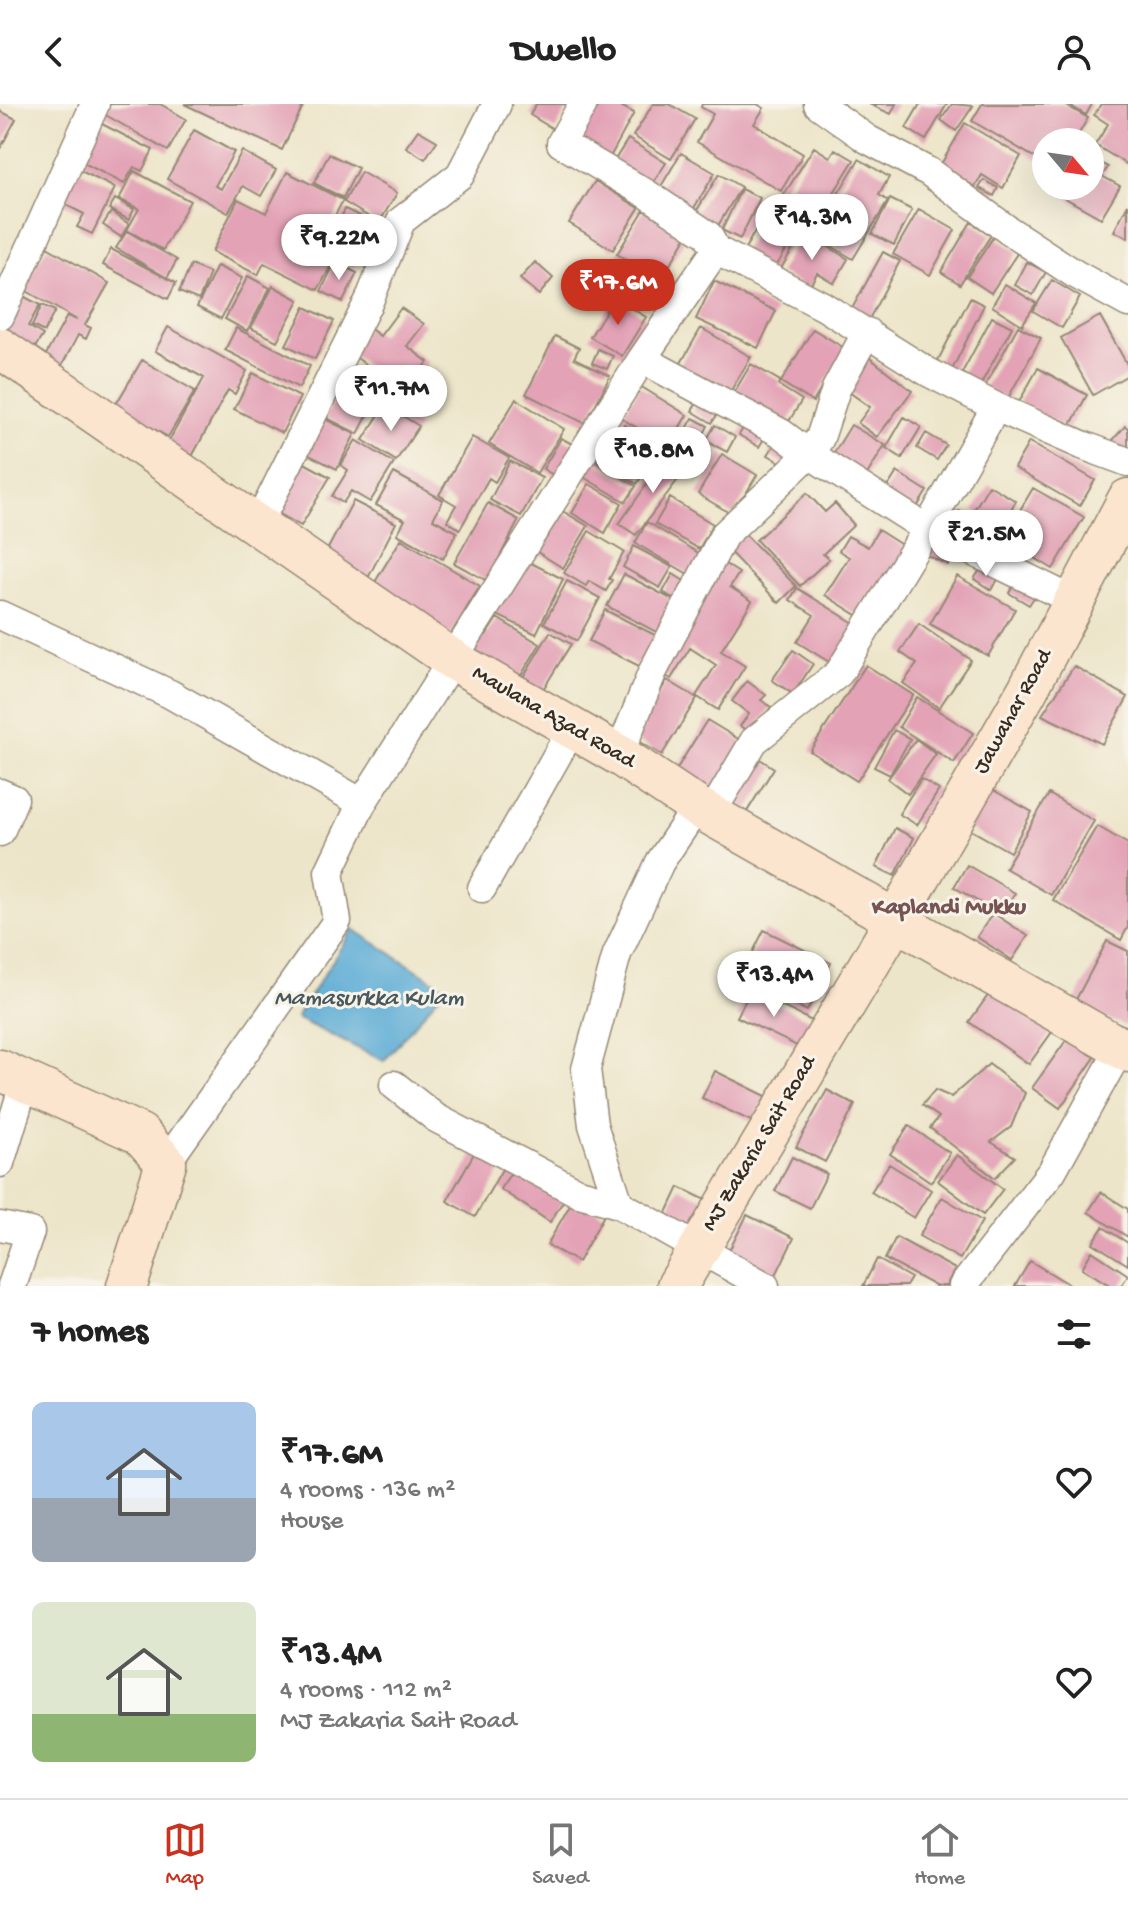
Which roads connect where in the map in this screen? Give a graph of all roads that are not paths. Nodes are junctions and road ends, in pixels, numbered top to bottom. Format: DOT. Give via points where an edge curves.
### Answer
graph roads {
  1 [pos="95,104"];
  2 [pos="497,104"];
  3 [pos="583,104"];
  4 [pos="818,104"];
  5 [pos="716,250"];
  6 [pos="1128,303"];
  7 [pos="0,316"];
  8 [pos="867,332"];
  9 [pos="0,348"];
  10 [pos="642,359"];
  11 [pos="996,407"];
  12 [pos="809,454"];
  13 [pos="1128,462"];
  14 [pos="1128,499"];
  15 [pos="257,526"];
  16 [pos="927,529"];
  17 [pos="1074,601"];
  18 [pos="0,615"];
  19 [pos="453,660"];
  20 [pos="572,729"];
  21 [pos="619,755"];
  22 [pos="0,793"];
  23 [pos="362,803"];
  24 [pos="704,810"];
  25 [pos="0,832"];
  26 [pos="482,888"];
  27 [pos="895,921"];
  28 [pos="1124,1050"];
  29 [pos="12,1075"];
  30 [pos="394,1085"];
  31 [pos="0,1163"];
  32 [pos="166,1163"];
  33 [pos="619,1204"];
  34 [pos="0,1226"];
  35 [pos="698,1248"];
  36 [pos="12,1286"];
  37 [pos="127,1286"];
  38 [pos="677,1286"];
  39 [pos="765,1286"];
  40 [pos="963,1286"];
  1 -- 7 [label="street"];
  2 -- 15 [label="street" via="460,175 401,221 369,301"];
  3 -- 5 [label="street" via="561,143 708,235"];
  4 -- 6 [label="street"];
  5 -- 8 [label="street"];
  5 -- 10 [label="street"];
  8 -- 11 [label="street"];
  8 -- 12 [label="street"];
  9 -- 15 [label="main road, Maulana Azad Road"];
  10 -- 12 [label="street" via="781,433"];
  10 -- 19 [label="street"];
  11 -- 13 [label="street"];
  11 -- 16 [label="street"];
  12 -- 16 [label="street"];
  12 -- 21 [label="street" via="724,535 652,673"];
  14 -- 17 [label="main road, Jawahar Road"];
  15 -- 19 [label="main road, Maulana Azad Road"];
  16 -- 17 [label="street"];
  16 -- 24 [label="street" via="839,673 754,741"];
  17 -- 27 [label="main road, Jawahar Road"];
  18 -- 23 [label="street" via="170,694"];
  19 -- 20 [label="main road, Maulana Azad Road"];
  19 -- 23 [label="street"];
  20 -- 21 [label="main road, Maulana Azad Road"];
  20 -- 26 [label="street"];
  21 -- 24 [label="main road, Maulana Azad Road"];
  22 -- 25 [label="street" via="14,799"];
  23 -- 32 [label="street" via="329,872 337,921"];
  24 -- 27 [label="main road, Maulana Azad Road"];
  24 -- 33 [label="street" via="660,862 617,954 586,1069 593,1125"];
  27 -- 28 [label="main road, Maulana Azad Road"];
  27 -- 35 [label="main road, MJ Zakaria Sait Road"];
  28 -- 40 [label="street" via="1052,1171"];
  29 -- 31 [label="street"];
  29 -- 32 [label="main road" via="140,1134"];
  30 -- 33 [label="street" via="436,1118 579,1193"];
  32 -- 37 [label="main road"];
  33 -- 35 [label="street"];
  34 -- 36 [label="street" via="30,1232"];
  35 -- 38 [label="main road, MJ Zakaria Sait Road"];
  35 -- 39 [label="street"];
}
